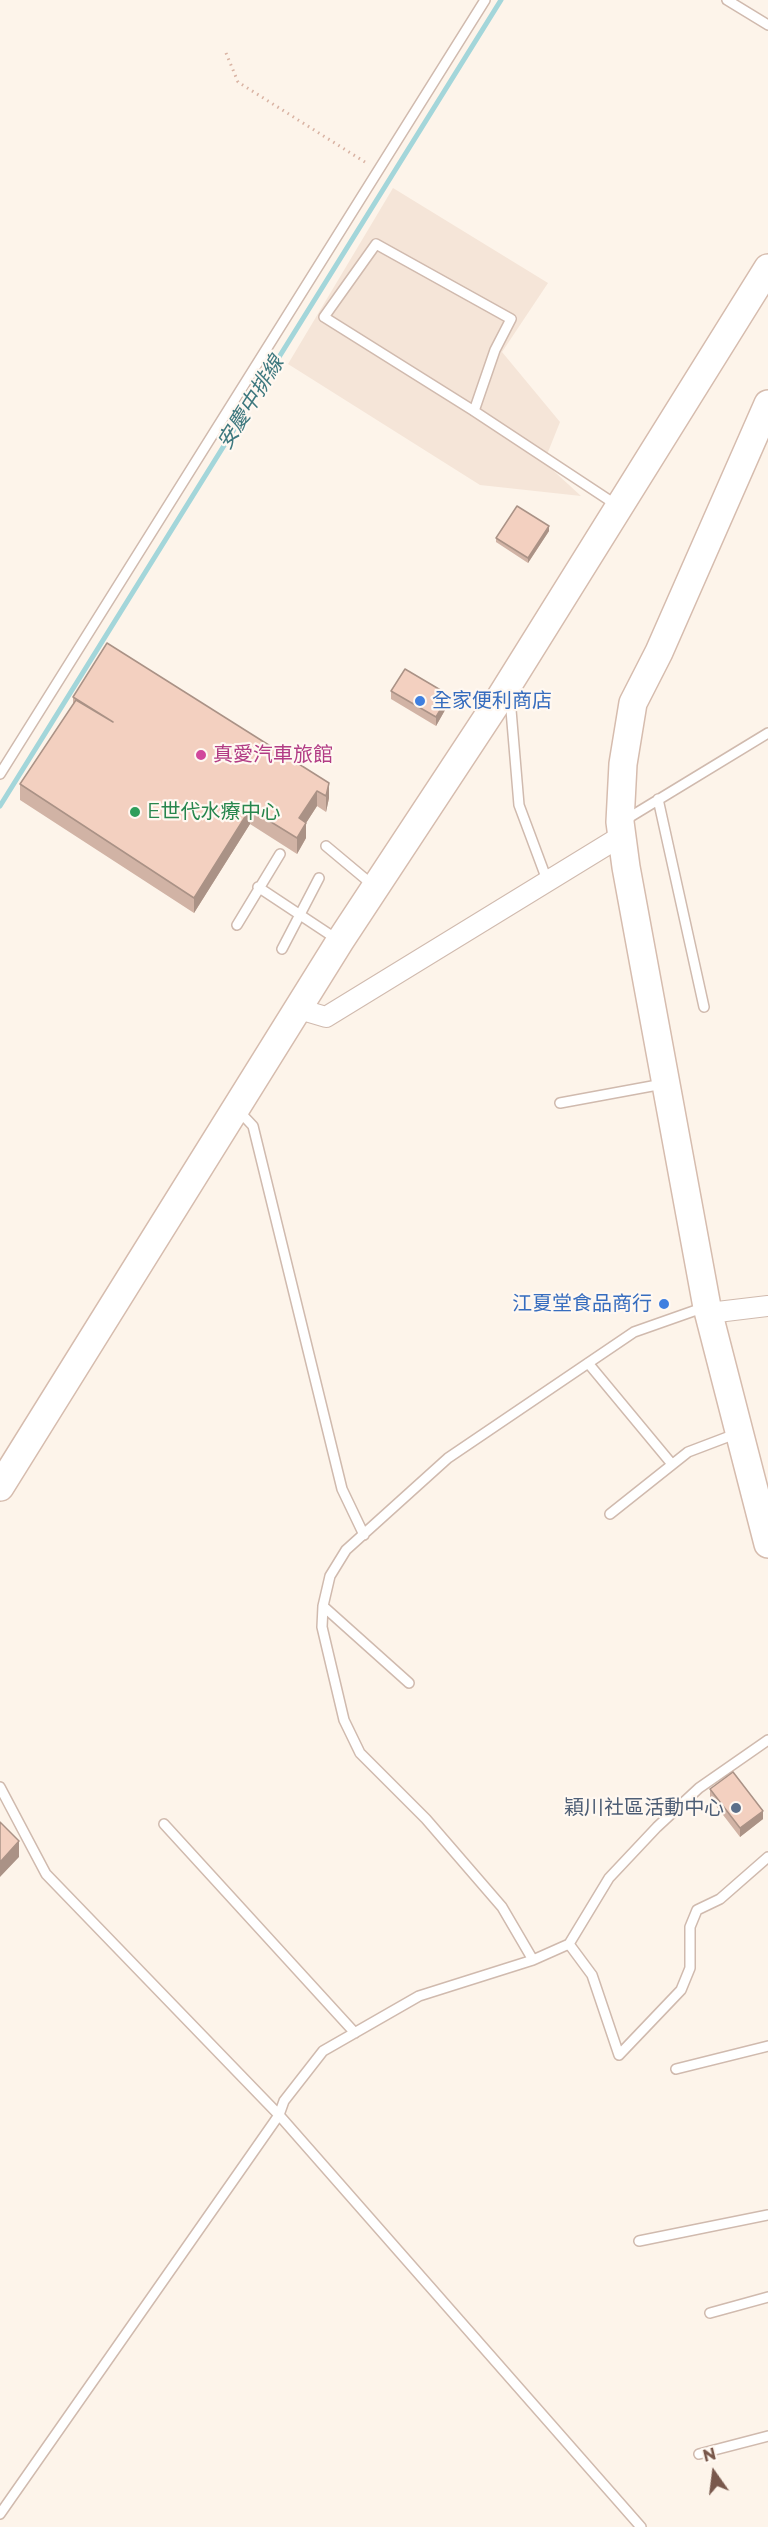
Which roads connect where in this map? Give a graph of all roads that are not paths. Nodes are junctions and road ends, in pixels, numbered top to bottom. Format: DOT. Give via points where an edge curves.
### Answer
graph roads {
  1 [pos="485,0"];
  2 [pos="727,0"];
  3 [pos="768,25"];
  4 [pos="768,268"];
  5 [pos="768,404"];
  6 [pos="474,411"];
  7 [pos="620,507"];
  8 [pos="500,698"];
  9 [pos="768,733"];
  10 [pos="0,774"];
  11 [pos="658,799"];
  12 [pos="622,829"];
  13 [pos="326,846"];
  14 [pos="280,854"];
  15 [pos="319,878"];
  16 [pos="547,880"];
  17 [pos="258,887"];
  18 [pos="376,888"];
  19 [pos="298,914"];
  20 [pos="237,925"];
  21 [pos="340,941"];
  22 [pos="282,949"];
  23 [pos="704,1008"];
  24 [pos="299,1009"];
  25 [pos="666,1083"];
  26 [pos="560,1103"];
  27 [pos="236,1108"];
  28 [pos="768,1306"];
  29 [pos="708,1310"];
  30 [pos="588,1363"];
  31 [pos="739,1432"];
  32 [pos="671,1463"];
  33 [pos="0,1487"];
  34 [pos="610,1514"];
  35 [pos="364,1535"];
  36 [pos="768,1544"];
  37 [pos="323,1606"];
  38 [pos="409,1683"];
  39 [pos="768,1740"];
  40 [pos="0,1787"];
  41 [pos="164,1824"];
  42 [pos="768,1857"];
  43 [pos="569,1944"];
  44 [pos="533,1960"];
  45 [pos="355,2033"];
  46 [pos="768,2046"];
  47 [pos="675,2069"];
  48 [pos="279,2115"];
  49 [pos="768,2215"];
  50 [pos="639,2241"];
  51 [pos="768,2297"];
  52 [pos="710,2313"];
  53 [pos="768,2436"];
  54 [pos="699,2454"];
  55 [pos="0,2514"];
  56 [pos="641,2527"];
  1 -- 10 [label="lane"];
  2 -- 3 [label="lane"];
  4 -- 7 [label="main road"];
  5 -- 12 [label="main road" via="633,703 623,764"];
  6 -- 6 [label="lane" via="324,316 376,244 511,319 495,350"];
  6 -- 7 [label="lane"];
  7 -- 8 [label="main road"];
  8 -- 16 [label="lane" via="511,710 519,805"];
  8 -- 18 [label="main road"];
  9 -- 11 [label="lane"];
  11 -- 12 [label="lane"];
  11 -- 23 [label="lane"];
  12 -- 16 [label="street"];
  12 -- 25 [label="main road"];
  13 -- 18 [label="lane"];
  14 -- 17 [label="lane"];
  15 -- 19 [label="lane"];
  16 -- 24 [label="street" via="326,1017"];
  17 -- 19 [label="lane"];
  17 -- 20 [label="lane"];
  18 -- 21 [label="main road"];
  19 -- 21 [label="lane"];
  19 -- 22 [label="lane"];
  21 -- 24 [label="main road"];
  24 -- 27 [label="main road"];
  25 -- 26 [label="lane"];
  25 -- 29 [label="main road"];
  27 -- 33 [label="main road"];
  27 -- 35 [label="lane" via="253,1126 342,1489"];
  28 -- 29 [label="street"];
  29 -- 30 [label="lane" via="634,1332"];
  29 -- 31 [label="main road"];
  30 -- 32 [label="lane"];
  30 -- 35 [label="lane" via="448,1458"];
  31 -- 32 [label="lane"];
  31 -- 36 [label="main road"];
  32 -- 34 [label="lane"];
  35 -- 37 [label="lane" via="346,1550 330,1576"];
  37 -- 38 [label="lane"];
  37 -- 44 [label="lane" via="327,1654 344,1720 360,1753 426,1820 502,1907"];
  39 -- 43 [label="lane" via="699,1788 657,1827 609,1878"];
  40 -- 48 [label="lane" via="46,1874"];
  41 -- 45 [label="lane"];
  42 -- 43 [label="lane" via="720,1899 697,1910 690,1926 690,1968 681,1990 619,2055 592,1975"];
  43 -- 44 [label="lane"];
  44 -- 45 [label="lane" via="419,1996"];
  45 -- 48 [label="lane" via="323,2051 284,2101"];
  46 -- 47 [label="lane"];
  48 -- 55 [label="lane"];
  48 -- 56 [label="lane"];
  49 -- 50 [label="lane"];
  51 -- 52 [label="lane"];
  53 -- 54 [label="lane"];
}
